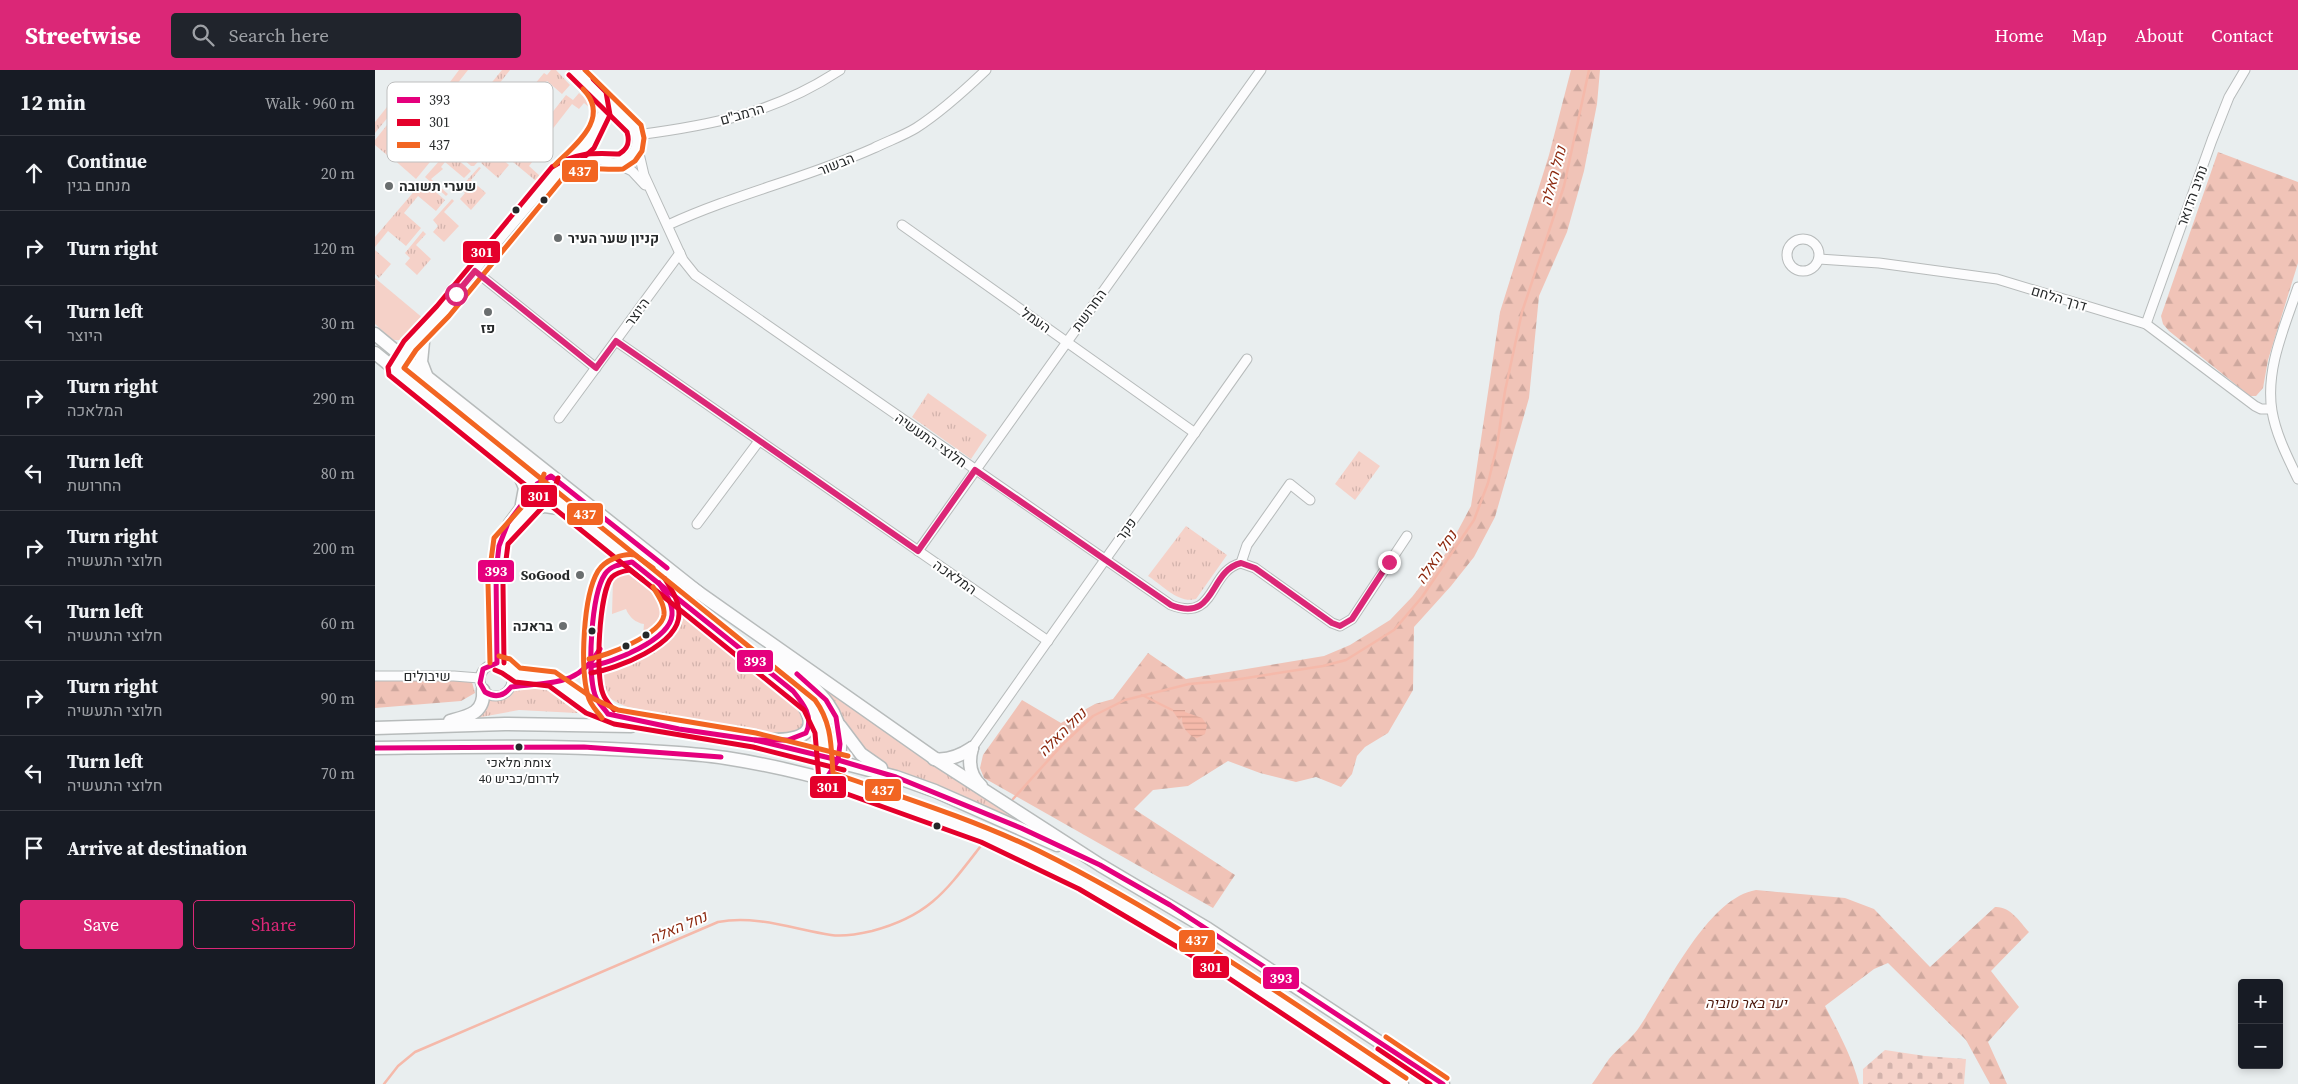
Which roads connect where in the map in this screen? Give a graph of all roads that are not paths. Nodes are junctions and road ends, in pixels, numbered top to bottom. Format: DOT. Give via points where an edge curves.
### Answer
graph roads {
  1 [pos="574,70"];
  2 [pos="840,70"];
  3 [pos="986,70"];
  4 [pos="1261,70"];
  5 [pos="2245,70"];
  6 [pos="599,95"];
  7 [pos="624,119"];
  8 [pos="597,125"];
  9 [pos="637,135"];
  10 [pos="592,137"];
  11 [pos="637,145"];
  12 [pos="602,160"];
  13 [pos="616,163"];
  14 [pos="557,173"];
  15 [pos="655,197"];
  16 [pos="902,225"];
  17 [pos="668,226"];
  18 [pos="680,253"];
  19 [pos="1819,259"];
  20 [pos="475,271"];
  21 [pos="2298,287"];
  22 [pos="441,313"];
  23 [pos="2146,324"];
  24 [pos="375,334"];
  25 [pos="616,341"];
  26 [pos="1066,341"];
  27 [pos="423,342"];
  28 [pos="375,353"];
  29 [pos="404,358"];
  30 [pos="1247,359"];
  31 [pos="596,368"];
  32 [pos="395,370"];
  33 [pos="427,377"];
  34 [pos="2271,409"];
  35 [pos="559,418"];
  36 [pos="1195,433"];
  37 [pos="759,440"];
  38 [pos="515,467"];
  39 [pos="975,470"];
  40 [pos="551,476"];
  41 [pos="2298,480"];
  42 [pos="541,488"];
  43 [pos="1310,500"];
  44 [pos="527,506"];
  45 [pos="568,510"];
  46 [pos="697,524"];
  47 [pos="1407,536"];
  48 [pos="918,551"];
  49 [pos="1104,560"];
  50 [pos="1241,563"];
  51 [pos="692,588"];
  52 [pos="1048,641"];
  53 [pos="497,663"];
  54 [pos="509,670"];
  55 [pos="375,676"];
  56 [pos="481,684"];
  57 [pos="793,691"];
  58 [pos="836,717"];
  59 [pos="425,727"];
  60 [pos="375,728"];
  61 [pos="679,729"];
  62 [pos="755,740"];
  63 [pos="375,748"];
  64 [pos="972,748"];
  65 [pos="824,757"];
  66 [pos="934,758"];
  67 [pos="838,760"];
  68 [pos="896,777"];
  69 [pos="826,779"];
  70 [pos="988,793"];
  71 [pos="1100,865"];
  72 [pos="1402,1084"];
  73 [pos="1443,1084"];
  1 -- 6 [label="street"];
  2 -- 9 [label="street, הרמב\"ם" via="766,109 692,128"];
  3 -- 17 [label="street, הבשור" via="947,106 914,129 846,161 719,203"];
  4 -- 26 [label="street, החרושת"];
  5 -- 23 [label="street, נתיב הדואר" via="2229,97 2212,140"];
  6 -- 7 [label="street"];
  6 -- 8 [label="street" via="603,113"];
  7 -- 8 [label="street" via="610,118"];
  7 -- 9 [label="street"];
  8 -- 10 [label="street"];
  9 -- 11 [label="street"];
  10 -- 12 [label="street" via="595,152"];
  10 -- 14 [label="street" via="583,151"];
  11 -- 13 [label="street" via="631,156"];
  11 -- 15 [label="street, חלוצי התעשיה" via="641,166"];
  12 -- 13 [label="street"];
  12 -- 14 [label="street" via="574,163"];
  13 -- 15 [label="street, חלוצי התעשיה" via="632,171"];
  14 -- 20 [label="street"];
  15 -- 17 [label="street, חלוצי התעשיה"];
  16 -- 26 [label="street, העמל"];
  17 -- 18 [label="street, חלוצי התעשיה"];
  18 -- 25 [label="street, היוצר"];
  18 -- 39 [label="street, חלוצי התעשיה" via="688,268 705,284"];
  19 -- 23 [label="street, דרך הלחם" via="1879,263 1997,279"];
  20 -- 22 [label="street"];
  20 -- 31 [label="street"];
  21 -- 34 [label="street" via="2273,369"];
  22 -- 27 [label="street"];
  22 -- 29 [label="street" via="425,327"];
  23 -- 34 [label="street, דרך הלחם" via="2255,406"];
  24 -- 29 [label="highway"];
  25 -- 31 [label="street, היוצר"];
  25 -- 37 [label="street, המלאכה"];
  26 -- 36 [label="street, העמל"];
  26 -- 39 [label="street, החרושת"];
  27 -- 29 [label="street"];
  27 -- 33 [label="highway" via="421,362"];
  28 -- 32 [label="highway"];
  29 -- 32 [label="street"];
  29 -- 33 [label="highway"];
  30 -- 36 [label="street, פקר"];
  31 -- 35 [label="street, היוצר"];
  32 -- 38 [label="highway"];
  33 -- 40 [label="highway"];
  34 -- 41 [label="street"];
  36 -- 49 [label="street, פקר"];
  37 -- 46 [label="street"];
  37 -- 48 [label="street, המלאכה"];
  38 -- 42 [label="highway"];
  38 -- 44 [label="highway" via="524,483"];
  39 -- 48 [label="street, החרושת"];
  39 -- 49 [label="street, חלוצי התעשיה"];
  40 -- 42 [label="street"];
  40 -- 51 [label="highway"];
  42 -- 44 [label="street"];
  42 -- 45 [label="highway"];
  43 -- 50 [label="street" via="1290,484 1247,544"];
  44 -- 45 [label="highway"];
  44 -- 53 [label="street" via="508,523 501,540 496,572"];
  45 -- 57 [label="highway"];
  47 -- 50 [label="street" via="1352,619 1340,626 1255,568"];
  48 -- 52 [label="street, המלאכה"];
  49 -- 50 [label="street, חלוצי התעשיה" via="1171,605 1186,610 1193,610 1205,602 1228,568"];
  49 -- 52 [label="street, פקר"];
  51 -- 58 [label="highway" via="826,700"];
  51 -- 66 [label="highway"];
  52 -- 64 [label="street, פקר"];
  53 -- 54 [label="street"];
  53 -- 56 [label="street" via="483,669"];
  54 -- 56 [label="street" via="512,683 505,693 493,696"];
  54 -- 61 [label="highway" via="517,675 552,679 590,706 616,717"];
  55 -- 56 [label="street, שיבולים" via="454,676"];
  56 -- 59 [label="highway" via="481,706 473,714"];
  57 -- 62 [label="highway" via="807,712 810,724 806,733 789,740"];
  57 -- 65 [label="highway" via="810,705 822,723"];
  58 -- 67 [label="highway" via="840,744"];
  58 -- 68 [label="highway" via="861,754"];
  59 -- 60 [label="highway"];
  59 -- 61 [label="highway" via="505,724"];
  61 -- 62 [label="highway"];
  62 -- 65 [label="highway"];
  63 -- 69 [label="highway" via="544,746 692,754 749,762"];
  64 -- 66 [label="highway" via="955,757"];
  64 -- 70 [label="highway" via="969,759 972,775"];
  65 -- 67 [label="highway"];
  65 -- 69 [label="highway"];
  66 -- 70 [label="highway"];
  67 -- 68 [label="highway"];
  67 -- 69 [label="highway"];
  68 -- 71 [label="highway" via="1021,828"];
  69 -- 72 [label="highway" via="970,830 1089,885 1196,948"];
  70 -- 71 [label="highway"];
  71 -- 73 [label="highway" via="1208,929"];
}
